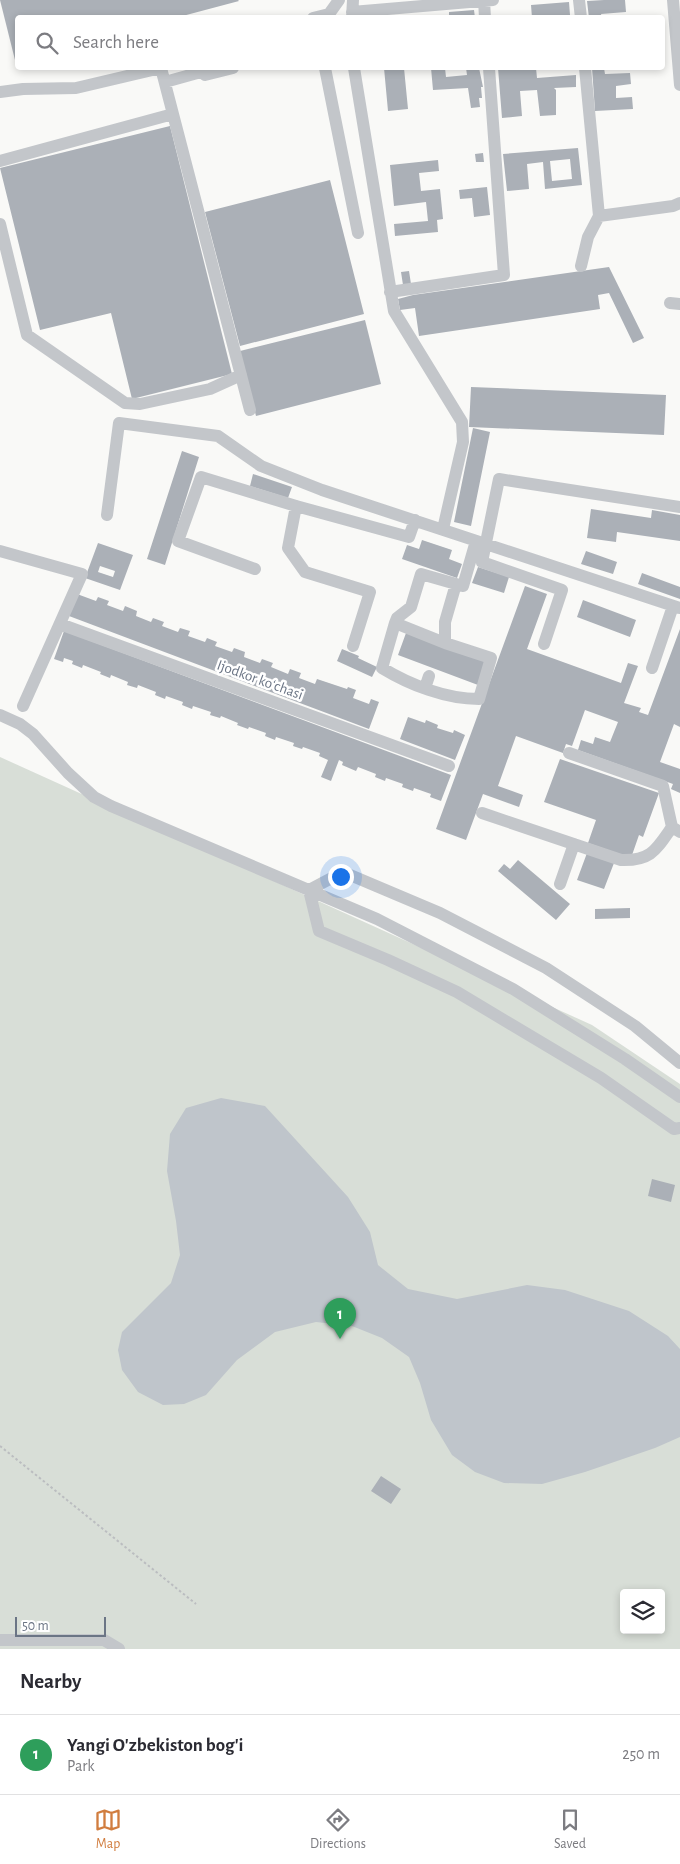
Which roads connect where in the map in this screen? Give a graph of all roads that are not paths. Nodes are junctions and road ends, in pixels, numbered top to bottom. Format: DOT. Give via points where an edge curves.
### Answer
graph roads {
  1 [pos="339,0"];
  2 [pos="487,0"];
  3 [pos="579,0"];
  4 [pos="673,0"];
  5 [pos="352,10"];
  6 [pos="331,15"];
  7 [pos="485,15"];
  8 [pos="581,15"];
  9 [pos="152,70"];
  10 [pos="162,70"];
  11 [pos="201,70"];
  12 [pos="225,70"];
  13 [pos="326,70"];
  14 [pos="354,70"];
  15 [pos="489,70"];
  16 [pos="585,70"];
  17 [pos="165,82"];
  18 [pos="680,85"];
  19 [pos="0,92"];
  20 [pos="173,114"];
  21 [pos="0,161"];
  22 [pos="680,203"];
  23 [pos="599,216"];
  24 [pos="0,224"];
  25 [pos="358,233"];
  26 [pos="581,266"];
  27 [pos="390,292"];
  28 [pos="241,375"];
  29 [pos="250,410"];
  30 [pos="296,506"];
  31 [pos="680,507"];
  32 [pos="107,515"];
  33 [pos="415,520"];
  34 [pos="443,529"];
  35 [pos="482,542"];
  36 [pos="0,551"];
  37 [pos="255,569"];
  38 [pos="456,584"];
  39 [pos="676,607"];
  40 [pos="395,623"];
  41 [pos="60,624"];
  42 [pos="445,643"];
  43 [pos="544,644"];
  44 [pos="353,646"];
  45 [pos="652,668"];
  46 [pos="23,706"];
  47 [pos="0,715"];
  48 [pos="569,753"];
  49 [pos="449,766"];
  50 [pos="482,813"];
  51 [pos="676,829"];
  52 [pos="574,844"];
  53 [pos="560,884"];
  54 [pos="309,890"];
  55 [pos="680,1063"];
  56 [pos="680,1096"];
  57 [pos="680,1128"];
  58 [pos="0,1640"];
  59 [pos="119,1649"];
  1 -- 6 [label="street"];
  2 -- 5 [label="street"];
  2 -- 7 [label="street"];
  3 -- 8 [label="street"];
  4 -- 18 [label="street"];
  9 -- 19 [label="street" via="76,88"];
  10 -- 17 [label="street"];
  11 -- 12 [label="street" via="205,75"];
  11 -- 17 [label="street"];
  13 -- 25 [label="street"];
  14 -- 27 [label="street"];
  15 -- 27 [label="street" via="504,275"];
  16 -- 23 [label="street"];
  17 -- 20 [label="street"];
  20 -- 21 [label="street"];
  20 -- 28 [label="street"];
  22 -- 23 [label="street"];
  23 -- 26 [label="street" via="588,237"];
  24 -- 28 [label="street" via="27,336 125,403 140,404 210,389"];
  27 -- 34 [label="street" via="394,311 462,422 463,442"];
  28 -- 29 [label="street"];
  30 -- 33 [label="street" via="410,537"];
  30 -- 37 [label="street" via="201,477 178,541"];
  30 -- 44 [label="street" via="288,548 305,572 370,592"];
  31 -- 35 [label="street" via="499,479"];
  32 -- 33 [label="street" via="119,423 218,436 261,466"];
  33 -- 34 [label="street"];
  34 -- 35 [label="street"];
  35 -- 38 [label="street" via="463,586"];
  35 -- 39 [label="street"];
  35 -- 43 [label="street" via="482,562 562,590"];
  36 -- 41 [label="street" via="82,574"];
  38 -- 40 [label="street" via="421,574 411,607"];
  38 -- 42 [label="street" via="445,622"];
  39 -- 45 [label="street"];
  40 -- 42 [label="street"];
  40 -- 42 [label="street" via="382,668 399,678 427,682 464,699 479,699 491,658"];
  41 -- 46 [label="street"];
  41 -- 49 [label="street, Ijodkor koʻchasi"];
  47 -- 54 [label="street" via="33,734 94,797"];
  48 -- 51 [label="street" via="663,786"];
  50 -- 52 [label="street"];
  51 -- 52 [label="street" via="652,855 636,861 621,860"];
  52 -- 53 [label="street"];
  54 -- 55 [label="street" via="343,872 440,913 546,968 635,1026"];
  54 -- 56 [label="street" via="378,919 513,990"];
  54 -- 57 [label="street" via="320,931 457,992 601,1078 674,1129"];
  58 -- 59 [label="street" via="104,1640"];
}
